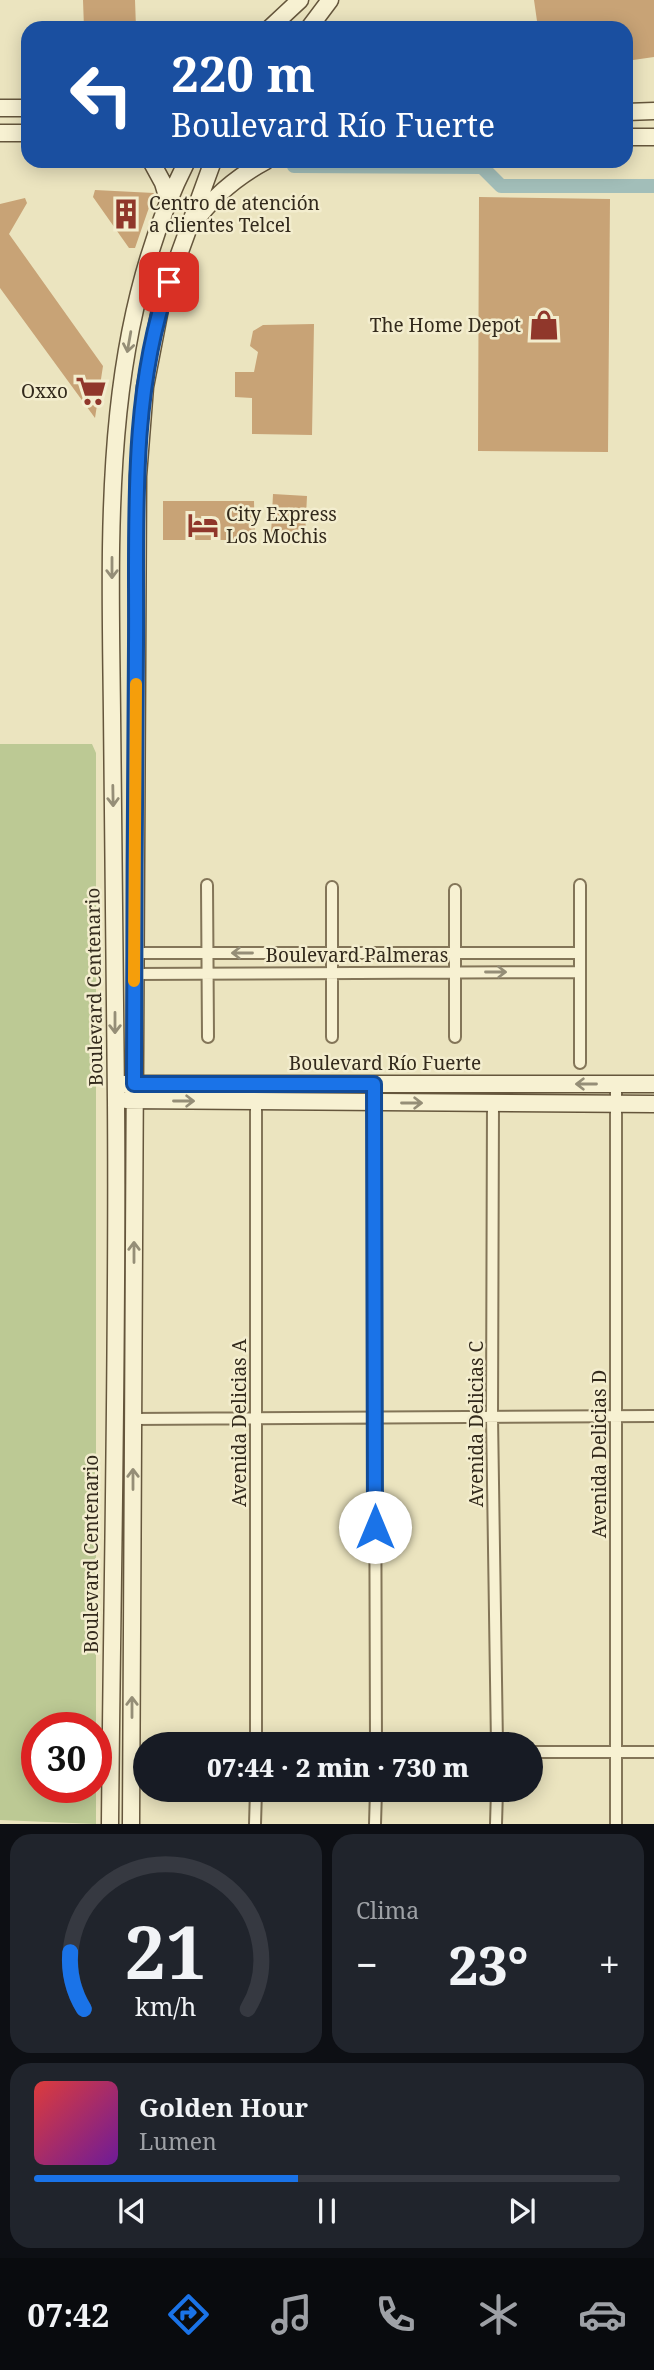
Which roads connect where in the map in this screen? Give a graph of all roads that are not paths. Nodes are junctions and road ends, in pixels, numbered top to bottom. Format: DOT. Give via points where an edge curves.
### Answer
graph roads {
  1 [pos="301,0"];
  2 [pos="331,0"];
  3 [pos="278,21"];
  4 [pos="285,21"];
  5 [pos="314,21"];
  6 [pos="320,21"];
  7 [pos="0,108"];
  8 [pos="21,108"];
  9 [pos="633,111"];
  10 [pos="654,111"];
  11 [pos="0,133"];
  12 [pos="21,133"];
  13 [pos="633,137"];
  14 [pos="654,137"];
  15 [pos="154,168"];
  16 [pos="184,168"];
  17 [pos="210,168"];
  18 [pos="255,168"];
  19 [pos="169,203"];
  20 [pos="185,237"];
  21 [pos="112,608"];
  22 [pos="136,613"];
  23 [pos="207,885"];
  24 [pos="580,885"];
  25 [pos="332,887"];
  26 [pos="456,890"];
  27 [pos="134,953"];
  28 [pos="208,953"];
  29 [pos="332,953"];
  30 [pos="456,953"];
  31 [pos="580,953"];
  32 [pos="455,972"];
  33 [pos="580,972"];
  34 [pos="332,973"];
  35 [pos="134,974"];
  36 [pos="209,974"];
  37 [pos="208,1037"];
  38 [pos="332,1037"];
  39 [pos="455,1037"];
  40 [pos="580,1063"];
  41 [pos="374,1084"];
  42 [pos="616,1084"];
  43 [pos="654,1084"];
  44 [pos="116,1092"];
  45 [pos="134,1092"];
  46 [pos="256,1102"];
  47 [pos="374,1102"];
  48 [pos="493,1103"];
  49 [pos="617,1104"];
  50 [pos="654,1104"];
  51 [pos="654,1416"];
  52 [pos="492,1417"];
  53 [pos="616,1417"];
  54 [pos="257,1418"];
  55 [pos="375,1418"];
  56 [pos="133,1419"];
  57 [pos="139,1732"];
  58 [pos="256,1732"];
  59 [pos="376,1732"];
  60 [pos="496,1732"];
  61 [pos="543,1752"];
  62 [pos="616,1752"];
  63 [pos="654,1752"];
  64 [pos="133,1802"];
  65 [pos="256,1802"];
  66 [pos="376,1802"];
  67 [pos="496,1802"];
  68 [pos="110,1824"];
  69 [pos="131,1824"];
  70 [pos="256,1824"];
  71 [pos="376,1824"];
  72 [pos="496,1824"];
  73 [pos="615,1824"];
  1 -- 3 [label="main road"];
  1 -- 4 [label="main road"];
  2 -- 5 [label="main road"];
  2 -- 6 [label="main road"];
  7 -- 8 [label="main road"];
  9 -- 10 [label="main road"];
  11 -- 12 [label="main road"];
  13 -- 14 [label="main road"];
  15 -- 19 [label="main road"];
  16 -- 19 [label="main road, Boulevard Centenario"];
  17 -- 20 [label="main road, Boulevard Centenario"];
  18 -- 20 [label="main road" via="205,209"];
  19 -- 21 [label="main road, Boulevard Centenario, one-way" via="142,281 118,414"];
  20 -- 22 [label="main road, Boulevard Centenario" via="161,304 145,387"];
  21 -- 22 [label="main road"];
  21 -- 44 [label="main road, Boulevard Centenario, one-way"];
  22 -- 27 [label="main road, Boulevard Centenario"];
  23 -- 28 [label="street"];
  24 -- 31 [label="street"];
  25 -- 29 [label="street"];
  26 -- 30 [label="street"];
  27 -- 28 [label="street, Boulevard Palmeras"];
  27 -- 35 [label="main road, Boulevard Centenario"];
  29 -- 28 [label="street, Boulevard Palmeras, one-way"];
  28 -- 36 [label="street"];
  29 -- 30 [label="street, Boulevard Palmeras"];
  29 -- 34 [label="street"];
  30 -- 31 [label="street, Boulevard Palmeras"];
  30 -- 32 [label="street"];
  31 -- 33 [label="street"];
  32 -- 33 [label="street, Boulevard Palmeras, one-way"];
  32 -- 34 [label="street, Boulevard Palmeras"];
  32 -- 39 [label="street"];
  33 -- 40 [label="street"];
  34 -- 36 [label="street, Boulevard Palmeras"];
  34 -- 38 [label="street"];
  35 -- 36 [label="street, Boulevard Palmeras"];
  35 -- 45 [label="main road, Boulevard Centenario"];
  36 -- 37 [label="street"];
  42 -- 41 [label="main road, Boulevard Río Fuerte, one-way"];
  41 -- 45 [label="main road, Boulevard Río Fuerte"];
  41 -- 47 [label="street"];
  42 -- 43 [label="main road, Boulevard Río Fuerte"];
  42 -- 49 [label="street, Avenida Delicias D"];
  44 -- 45 [label="main road, Boulevard Río Fuerte"];
  44 -- 68 [label="main road, Boulevard Centenario"];
  45 -- 46 [label="main road, Boulevard Río Fuerte, one-way"];
  56 -- 45 [label="main road, Boulevard Centenario, one-way"];
  46 -- 47 [label="main road, Boulevard Río Fuerte"];
  46 -- 54 [label="street, Avenida Delicias A"];
  47 -- 48 [label="main road, Boulevard Río Fuerte, one-way"];
  47 -- 55 [label="street"];
  48 -- 49 [label="main road, Boulevard Río Fuerte"];
  48 -- 52 [label="street, Avenida Delicias C"];
  49 -- 50 [label="main road, Boulevard Río Fuerte"];
  49 -- 53 [label="street, Avenida Delicias D"];
  51 -- 53 [label="street"];
  52 -- 53 [label="street"];
  52 -- 55 [label="street"];
  52 -- 60 [label="street, Avenida Delicias C"];
  53 -- 62 [label="street, Avenida Delicias D"];
  54 -- 55 [label="street"];
  54 -- 56 [label="street"];
  54 -- 58 [label="street, Avenida Delicias A"];
  55 -- 59 [label="street"];
  57 -- 56 [label="main road, Boulevard Centenario, one-way"];
  61 -- 62 [label="street"];
  62 -- 63 [label="street"];
  62 -- 73 [label="street, Avenida Delicias D"];
  64 -- 69 [label="main road, Boulevard Centenario"];
  65 -- 70 [label="street"];
  66 -- 71 [label="street"];
  67 -- 72 [label="street"];
}
